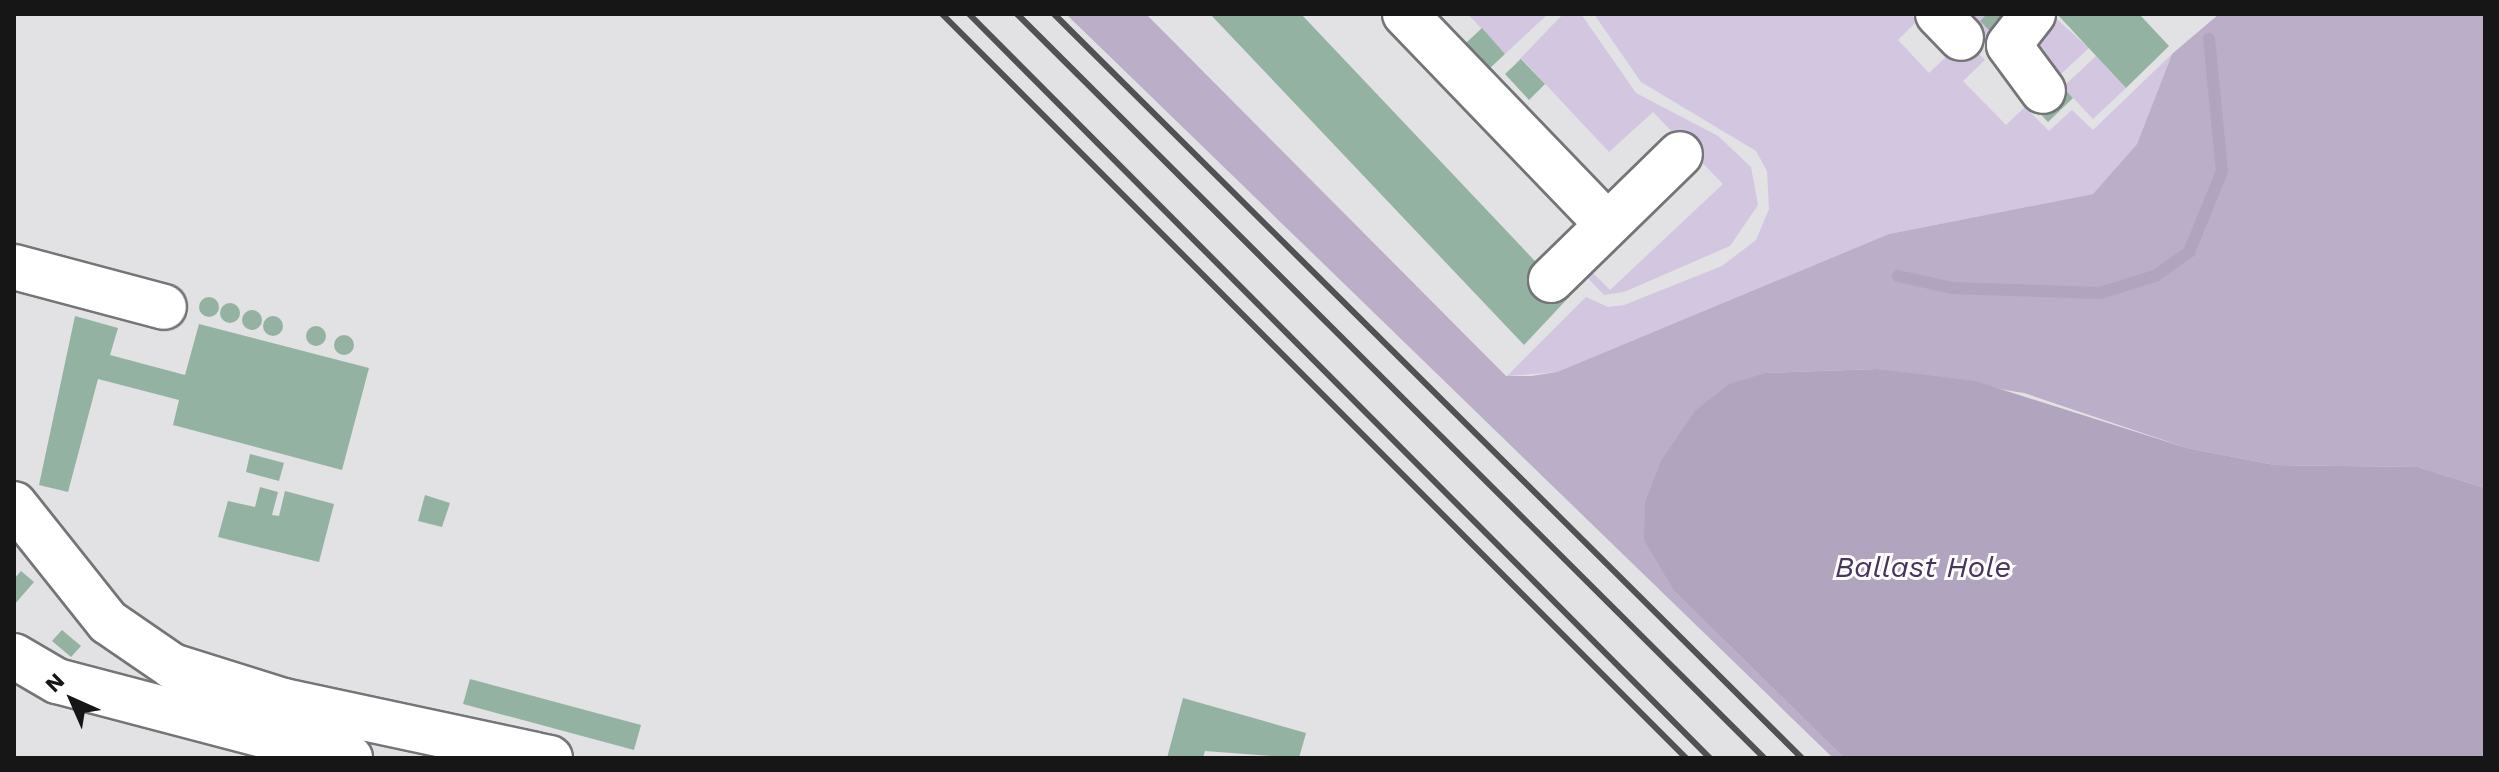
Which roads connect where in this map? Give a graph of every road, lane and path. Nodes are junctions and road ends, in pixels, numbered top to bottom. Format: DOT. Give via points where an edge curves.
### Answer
graph roads {
  1 [pos="1405,14"];
  2 [pos="2033,14"];
  3 [pos="2043,91"];
  4 [pos="1680,154"];
  5 [pos="1607,224"];
  6 [pos="14,267"];
  7 [pos="1551,280"];
  8 [pos="164,307"];
  9 [pos="21,527"];
  10 [pos="14,656"];
  11 [pos="350,758"];
  12 [pos="550,758"];
  1 -- 5 [label="lane"];
  2 -- 3 [label="lane" via="2009,45"];
  4 -- 5 [label="lane"];
  5 -- 7 [label="lane"];
  6 -- 8 [label="lane"];
  9 -- 12 [label="lane" via="108,622 172,666 296,704"];
  10 -- 11 [label="lane" via="57,681"];
}
